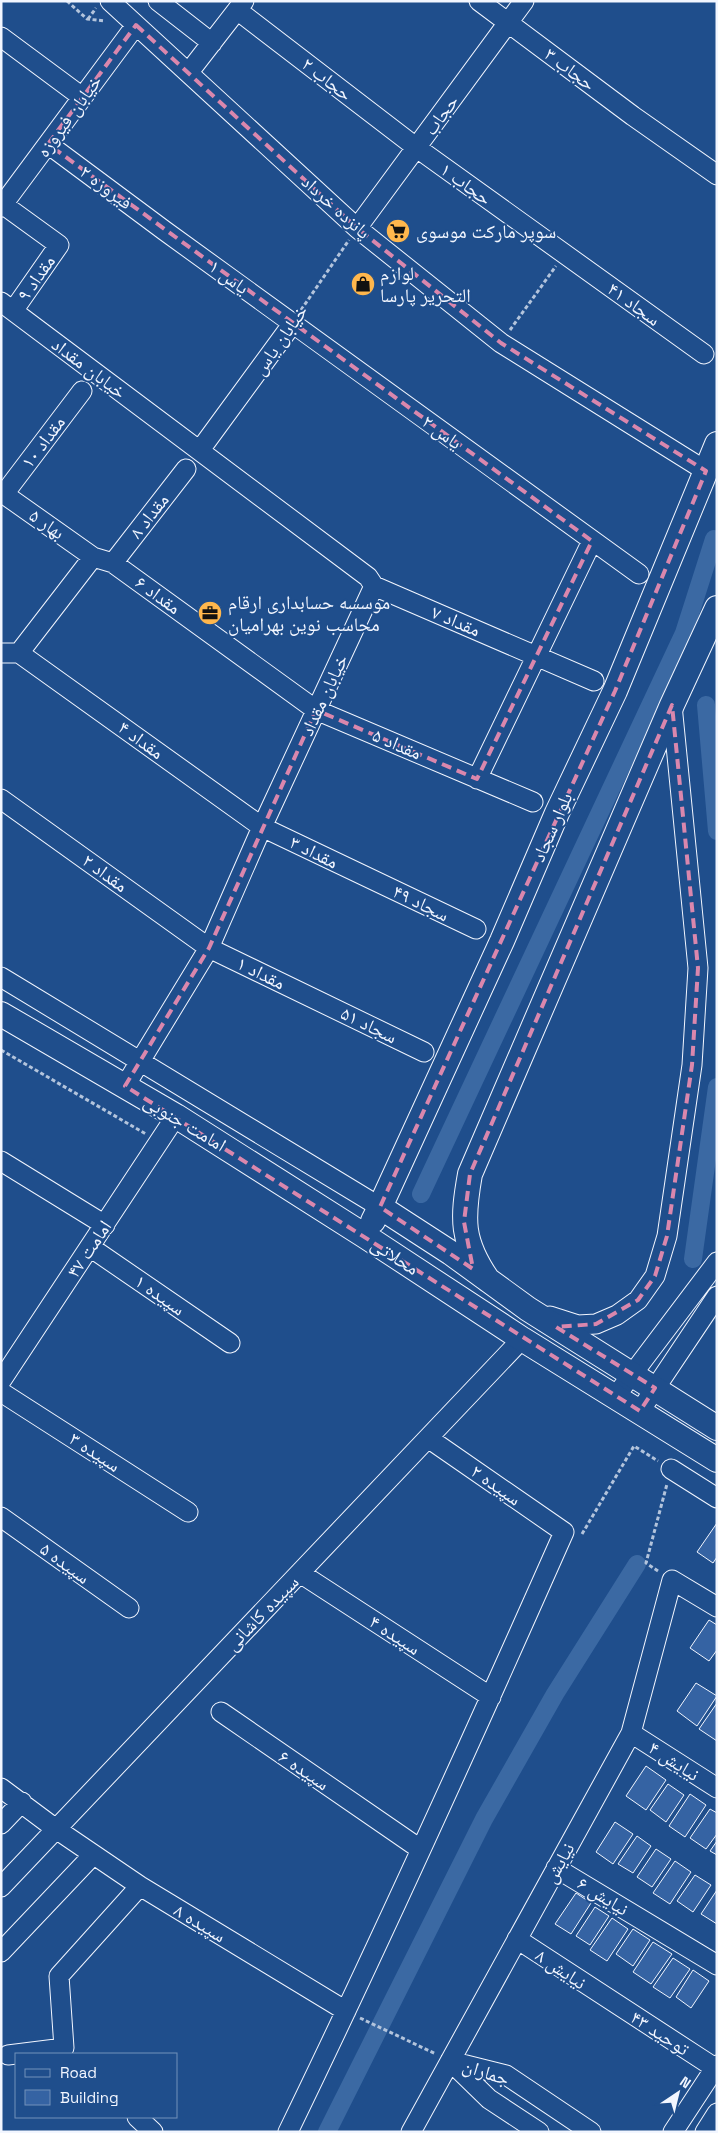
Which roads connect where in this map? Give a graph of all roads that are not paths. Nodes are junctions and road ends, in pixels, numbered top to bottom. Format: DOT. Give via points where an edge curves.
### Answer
graph roads {
  1 [pos="110,1"];
  2 [pos="158,1"];
  3 [pos="479,1"];
  4 [pos="524,1"];
  5 [pos="240,6"];
  6 [pos="508,23"];
  7 [pos="136,25"];
  8 [pos="1,37"];
  9 [pos="212,43"];
  10 [pos="190,72"];
  11 [pos="82,97"];
  12 [pos="48,144"];
  13 [pos="416,148"];
  14 [pos="717,175"];
  15 [pos="2,205"];
  16 [pos="357,228"];
  17 [pos="165,231"];
  18 [pos="565,254"];
  19 [pos="7,306"];
  20 [pos="292,322"];
  21 [pos="704,354"];
  22 [pos="82,391"];
  23 [pos="717,444"];
  24 [pos="200,450"];
  25 [pos="186,469"];
  26 [pos="713,476"];
  27 [pos="2,493"];
  28 [pos="592,541"];
  29 [pos="93,557"];
  30 [pos="113,563"];
  31 [pos="639,574"];
  32 [pos="374,586"];
  33 [pos="716,611"];
  34 [pos="8,653"];
  35 [pos="537,656"];
  36 [pos="594,681"];
  37 [pos="672,705"];
  38 [pos="316,710"];
  39 [pos="478,779"];
  40 [pos="1,799"];
  41 [pos="533,802"];
  42 [pos="262,826"];
  43 [pos="366,877"];
  44 [pos="476,929"];
  45 [pos="209,948"];
  46 [pos="1,977"];
  47 [pos="313,998"];
  48 [pos="1,1014"];
  49 [pos="424,1052"];
  50 [pos="139,1060"];
  51 [pos="125,1086"];
  52 [pos="176,1116"];
  53 [pos="1,1161"];
  54 [pos="380,1208"];
  55 [pos="105,1225"];
  56 [pos="365,1236"];
  57 [pos="90,1247"];
  58 [pos="717,1262"];
  59 [pos="488,1280"];
  60 [pos="717,1296"];
  61 [pos="528,1309"];
  62 [pos="522,1339"];
  63 [pos="230,1343"];
  64 [pos="8,1357"];
  65 [pos="630,1374"];
  66 [pos="1,1381"];
  67 [pos="655,1388"];
  68 [pos="1,1392"];
  69 [pos="615,1397"];
  70 [pos="640,1412"];
  71 [pos="717,1428"];
  72 [pos="428,1438"];
  73 [pos="717,1460"];
  74 [pos="671,1469"];
  75 [pos="717,1498"];
  76 [pos="188,1512"];
  77 [pos="1,1517"];
  78 [pos="300,1572"];
  79 [pos="717,1607"];
  80 [pos="128,1608"];
  81 [pos="491,1697"];
  82 [pos="221,1712"];
  83 [pos="631,1733"];
  84 [pos="1,1788"];
  85 [pos="717,1788"];
  86 [pos="22,1802"];
  87 [pos="1,1824"];
  88 [pos="56,1829"];
  89 [pos="420,1849"];
  90 [pos="93,1855"];
  91 [pos="556,1868"];
  92 [pos="140,1886"];
  93 [pos="1,1887"];
  94 [pos="517,1939"];
  95 [pos="1,1952"];
  96 [pos="717,1965"];
  97 [pos="606,1998"];
  98 [pos="346,2011"];
  99 [pos="67,2051"];
  100 [pos="38,2053"];
  101 [pos="8,2055"];
  102 [pos="15,2055"];
  103 [pos="450,2061"];
  104 [pos="716,2066"];
  105 [pos="717,2113"];
  106 [pos="138,2118"];
  107 [pos="153,2132"];
  108 [pos="288,2132"];
  109 [pos="411,2132"];
  110 [pos="539,2132"];
  111 [pos="591,2132"];
  112 [pos="673,2132"];
  113 [pos="705,2132"];
  1 -- 7 [label="street, پانزده خرداد"];
  2 -- 9 [label="street"];
  3 -- 6 [label="street, حجاب ۳"];
  4 -- 6 [label="street, حجاب"];
  5 -- 9 [label="street"];
  5 -- 13 [label="street, حجاب ۲"];
  6 -- 13 [label="street, حجاب"];
  6 -- 14 [label="street, حجاب ۳"];
  7 -- 10 [label="street, پانزده خرداد"];
  7 -- 11 [label="street, خیابان فیروزه"];
  8 -- 11 [label="street"];
  9 -- 10 [label="street"];
  10 -- 16 [label="street, پانزده خرداد"];
  11 -- 12 [label="street, خیابان فیروزه"];
  12 -- 15 [label="street, خیابان فیروزه"];
  12 -- 17 [label="street, فیروزه ۲"];
  13 -- 16 [label="street, حجاب"];
  13 -- 18 [label="street, حجاب ۱"];
  15 -- 19 [label="street, مقداد ۹" via="59,246"];
  16 -- 26 [label="street, پانزده خرداد" via="501,343"];
  17 -- 20 [label="street, یاس ۱"];
  18 -- 21 [label="street, سجاد ۴۱"];
  19 -- 24 [label="street, خیابان مقداد"];
  20 -- 24 [label="street, خیابان یاس"];
  20 -- 28 [label="street, یاس ۲"];
  22 -- 27 [label="street, مقداد ۱۰"];
  23 -- 26 [label="main road, بلوار سجاد"];
  24 -- 32 [label="street, خیابان مقداد" via="368,577"];
  25 -- 30 [label="street, مقداد ۸"];
  26 -- 54 [label="main road, بلوار سجاد"];
  27 -- 29 [label="street, بهار ۵"];
  28 -- 31 [label="street, یاس ۲"];
  28 -- 35 [label="street"];
  29 -- 30 [label="street, مقداد ۶"];
  29 -- 34 [label="street"];
  30 -- 38 [label="street, مقداد ۶"];
  32 -- 35 [label="street, مقداد ۷"];
  32 -- 38 [label="street, خیابان مقداد"];
  33 -- 37 [label="main road"];
  34 -- 42 [label="street, مقداد ۴"];
  35 -- 36 [label="street, مقداد ۷"];
  35 -- 39 [label="street"];
  37 -- 59 [label="main road" via="470,1174 464,1222 469,1247"];
  37 -- 61 [label="street" via="698,968 692,1064 667,1236 655,1276 638,1300 618,1315 596,1324 578,1325"];
  38 -- 39 [label="street, مقداد ۵"];
  38 -- 42 [label="street, خیابان مقداد"];
  39 -- 41 [label="street, مقداد ۵"];
  40 -- 45 [label="street, مقداد ۲"];
  42 -- 43 [label="street, مقداد ۳"];
  42 -- 45 [label="street, خیابان مقداد"];
  43 -- 44 [label="street, سجاد ۴۹"];
  45 -- 47 [label="street, مقداد ۱"];
  45 -- 50 [label="street, خیابان مقداد"];
  46 -- 50 [label="street"];
  47 -- 49 [label="street, سجاد ۵۱"];
  48 -- 51 [label="main road, امامت جنوبی"];
  50 -- 51 [label="street, خیابان مقداد"];
  50 -- 54 [label="street"];
  51 -- 52 [label="main road, امامت جنوبی"];
  52 -- 55 [label="street, امامت ۴۷"];
  52 -- 56 [label="main road, امامت جنوبی"];
  53 -- 55 [label="street"];
  54 -- 56 [label="main road, محلاتی"];
  54 -- 59 [label="main road, محلاتی"];
  55 -- 57 [label="street, امامت ۴۷"];
  56 -- 62 [label="main road, محلاتی"];
  57 -- 63 [label="street, سپیده ۱"];
  57 -- 64 [label="street, امامت ۴۷"];
  58 -- 65 [label="street"];
  59 -- 61 [label="main road, محلاتی"];
  60 -- 67 [label="street"];
  61 -- 65 [label="main road, محلاتی"];
  62 -- 69 [label="main road, محلاتی"];
  62 -- 72 [label="street, سپیده کاشانی"];
  64 -- 66 [label="street, امامت ۴۷"];
  65 -- 67 [label="main road, محلاتی"];
  65 -- 69 [label="street"];
  67 -- 70 [label="street"];
  67 -- 71 [label="main road, محلاتی"];
  68 -- 76 [label="street, سپیده ۳"];
  69 -- 70 [label="main road, محلاتی"];
  70 -- 73 [label="main road, محلاتی"];
  72 -- 78 [label="street, سپیده کاشانی"];
  72 -- 81 [label="street, سپیده ۲" via="564,1532"];
  74 -- 75 [label="street"];
  77 -- 80 [label="street, سپیده ۵"];
  78 -- 81 [label="street, سپیده ۴"];
  78 -- 88 [label="street, سپیده کاشانی"];
  79 -- 83 [label="street, نیایش" via="672,1580"];
  81 -- 89 [label="street"];
  82 -- 89 [label="street, سپیده ۶"];
  83 -- 85 [label="street, نیایش ۴"];
  83 -- 91 [label="street, نیایش"];
  84 -- 86 [label="street, سپیده ۸"];
  86 -- 87 [label="street"];
  86 -- 88 [label="street, سپیده ۸"];
  88 -- 90 [label="street, سپیده ۸"];
  88 -- 93 [label="street, سپیده کاشانی"];
  89 -- 98 [label="street"];
  90 -- 92 [label="street, سپیده ۸"];
  90 -- 95 [label="street"];
  91 -- 94 [label="street, نیایش"];
  91 -- 96 [label="street, نیایش ۶"];
  92 -- 98 [label="street, سپیده ۸"];
  92 -- 99 [label="street" via="59,1976"];
  94 -- 97 [label="street, نیایش ۸"];
  94 -- 103 [label="street, نیایش"];
  97 -- 104 [label="street, توحید ۴۳"];
  98 -- 108 [label="street"];
  99 -- 100 [label="street"];
  101 -- 102 [label="street"];
  103 -- 109 [label="street, نیایش"];
  103 -- 110 [label="street, جماران" via="489,2099"];
  103 -- 111 [label="street, جماران" via="506,2075"];
  104 -- 112 [label="street"];
  105 -- 113 [label="street"];
  106 -- 107 [label="street"];
}
